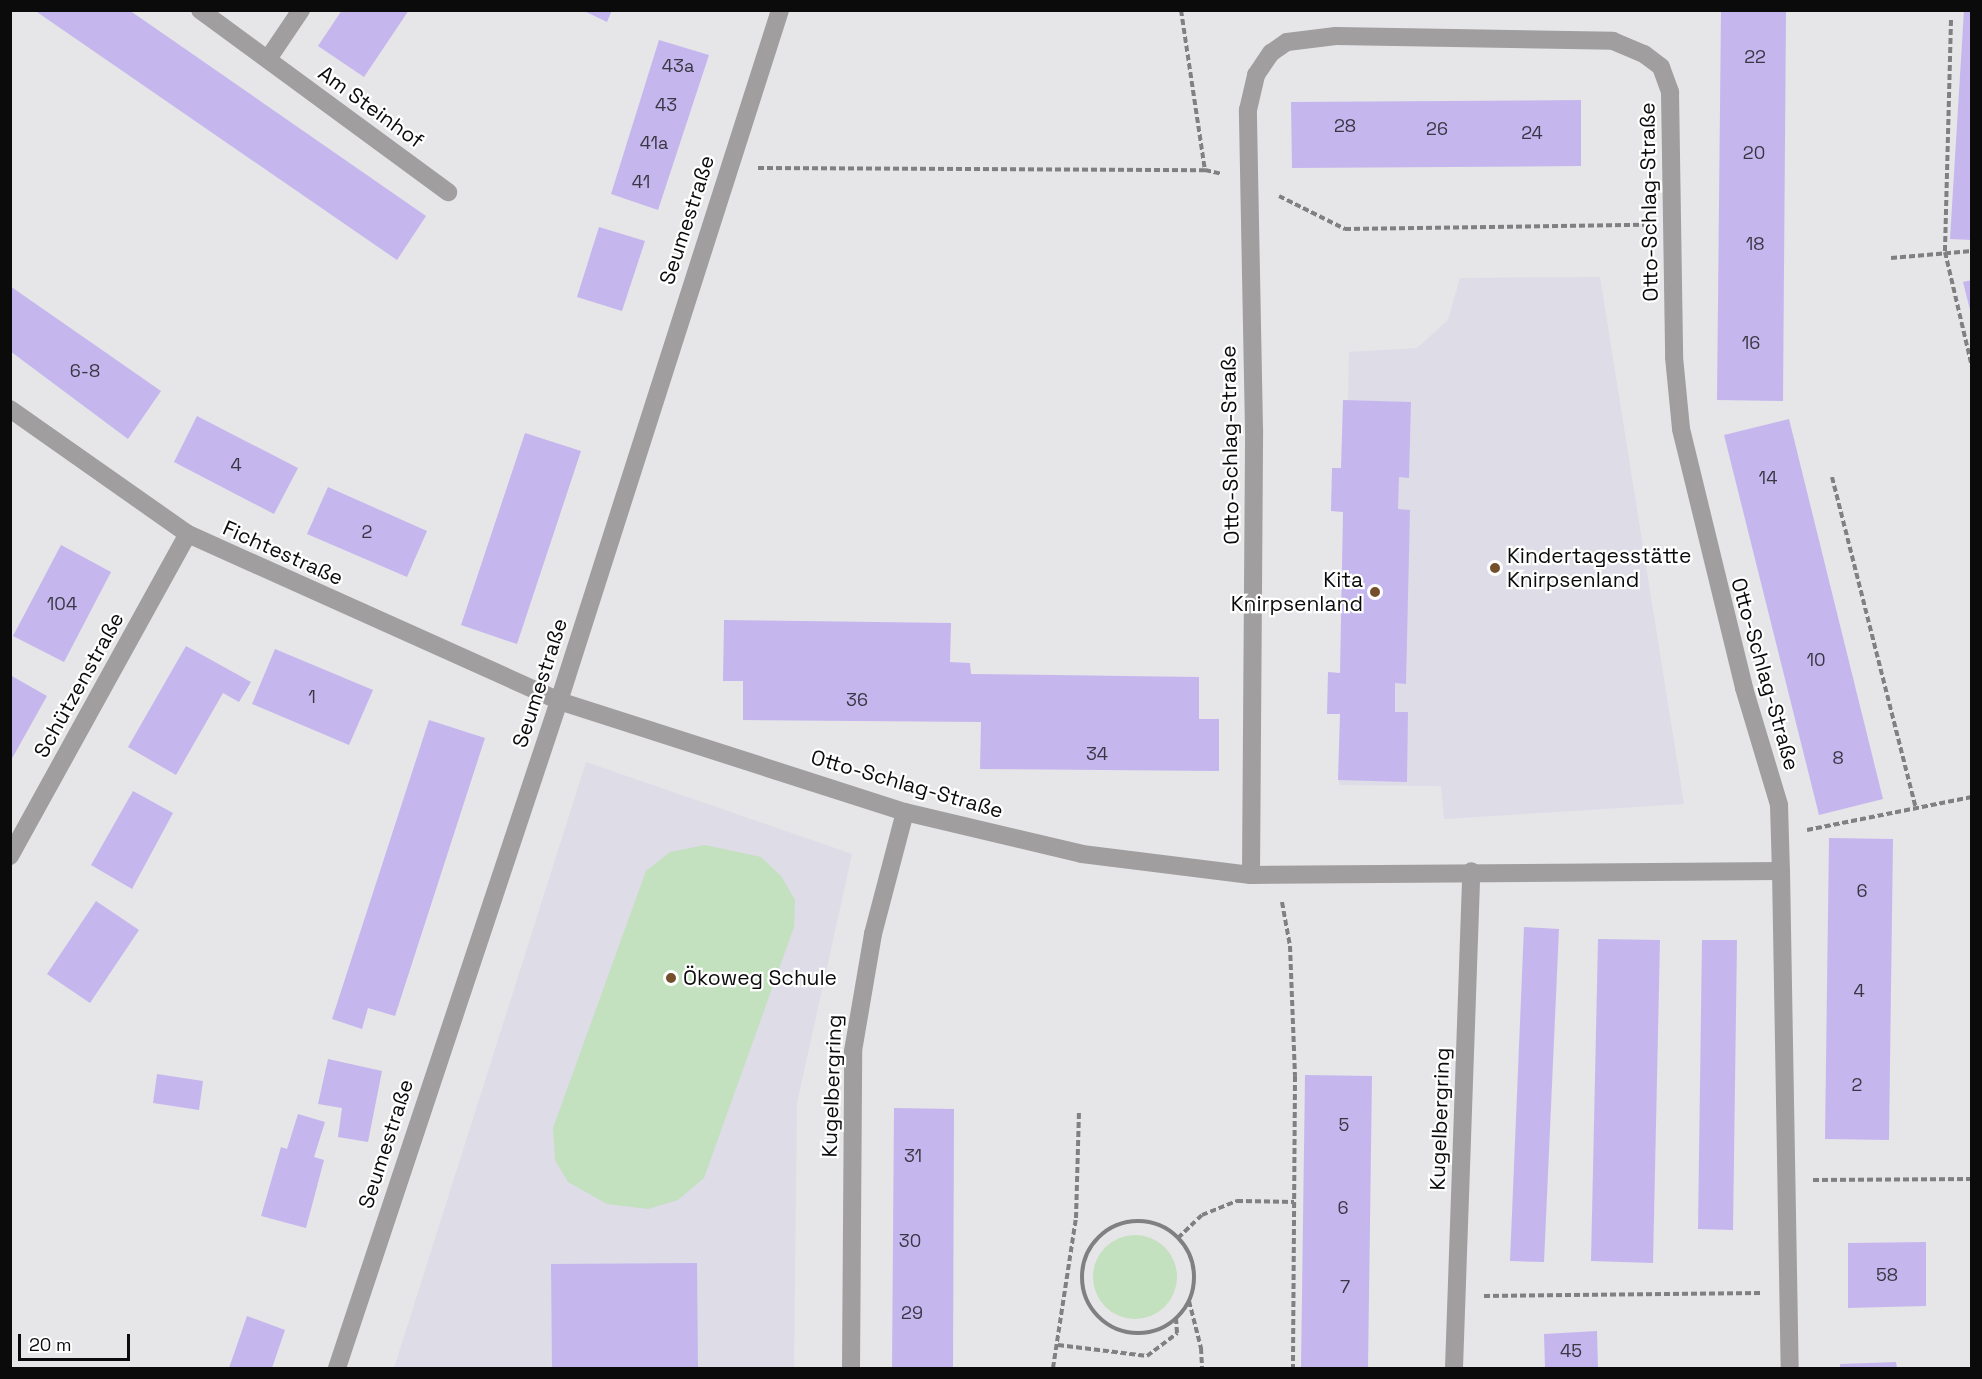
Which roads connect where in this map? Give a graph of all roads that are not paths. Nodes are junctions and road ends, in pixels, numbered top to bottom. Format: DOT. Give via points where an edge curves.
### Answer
graph roads {
  1 [pos="200,10"];
  2 [pos="301,10"];
  3 [pos="780,10"];
  4 [pos="268,59"];
  5 [pos="448,192"];
  6 [pos="10,409"];
  7 [pos="188,534"];
  8 [pos="559,701"];
  9 [pos="905,812"];
  10 [pos="10,856"];
  11 [pos="1471,871"];
  12 [pos="1781,871"];
  13 [pos="1251,875"];
  14 [pos="337,1368"];
  15 [pos="851,1368"];
  16 [pos="1454,1368"];
  17 [pos="1790,1368"];
  1 -- 4 [label="street, Am Steinhof"];
  2 -- 4 [label="street"];
  3 -- 8 [label="street, Seumestraße"];
  4 -- 5 [label="street, Am Steinhof"];
  6 -- 7 [label="street, Fichtestraße"];
  7 -- 8 [label="street, Fichtestraße"];
  7 -- 10 [label="street, Schützenstraße"];
  8 -- 9 [label="street, Otto-Schlag-Straße"];
  8 -- 14 [label="street, Seumestraße"];
  9 -- 13 [label="street, Otto-Schlag-Straße" via="1082,854"];
  9 -- 15 [label="street, Kugelbergring" via="873,934 853,1051"];
  11 -- 12 [label="street, Otto-Schlag-Straße"];
  11 -- 13 [label="street, Otto-Schlag-Straße"];
  11 -- 16 [label="street, Kugelbergring"];
  12 -- 13 [label="street, Otto-Schlag-Straße" via="1779,805 1741,677 1681,429 1674,357 1670,92 1660,67 1644,54 1613,41 1336,36 1287,42 1270,53 1256,75 1248,110 1254,430"];
  12 -- 17 [label="street, Otto-Schlag-Straße"];
}
